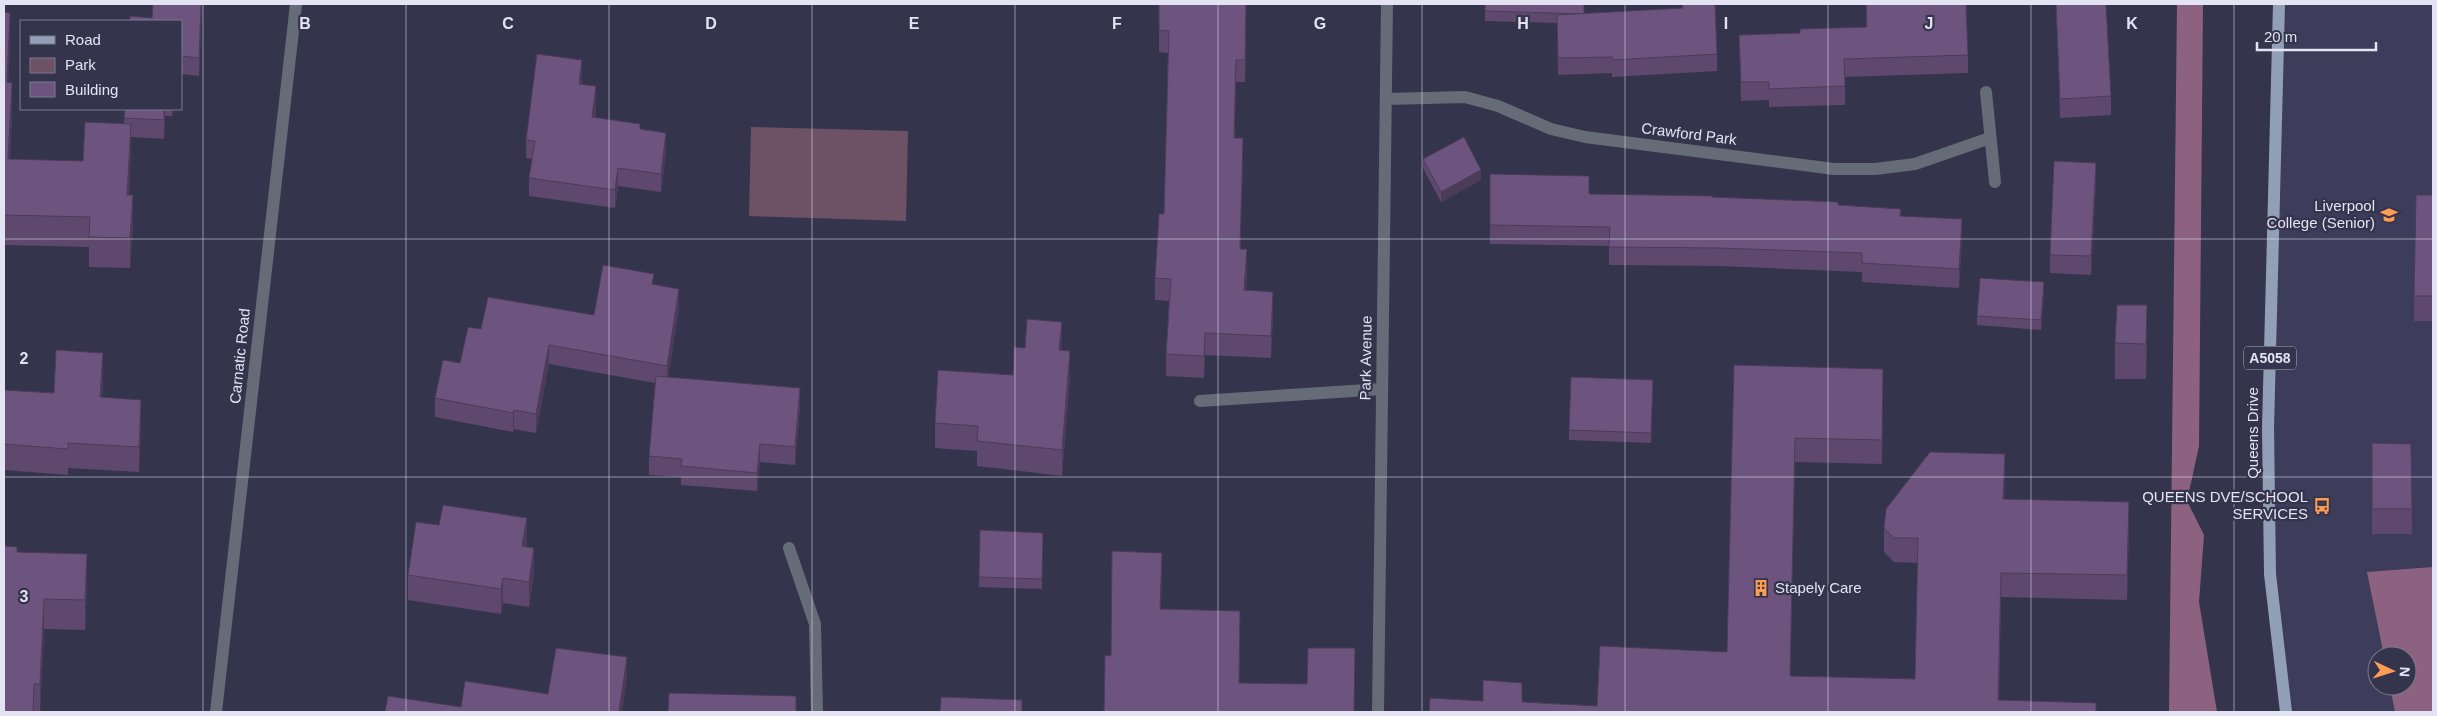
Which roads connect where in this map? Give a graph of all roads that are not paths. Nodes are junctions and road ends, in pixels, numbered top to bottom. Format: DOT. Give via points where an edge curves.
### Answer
graph roads {
  1 [pos="296,4"];
  2 [pos="1387,4"];
  3 [pos="2279,4"];
  4 [pos="1986,92"];
  5 [pos="1386,98"];
  6 [pos="1990,138"];
  7 [pos="1995,182"];
  8 [pos="1382,388"];
  9 [pos="1200,401"];
  10 [pos="789,548"];
  11 [pos="216,712"];
  12 [pos="817,712"];
  13 [pos="1378,712"];
  14 [pos="2286,712"];
  1 -- 11 [label="street, Carnatic Road"];
  2 -- 5 [label="street, Park Avenue"];
  3 -- 14 [label="main road, Queens Drive / A5058" via="2269,457 2270,574"];
  4 -- 6 [label="street"];
  5 -- 6 [label="street, Crawford Park" via="1465,97 1498,106 1551,129 1585,137 1834,169 1875,169 1915,164"];
  5 -- 8 [label="street, Park Avenue"];
  6 -- 7 [label="street"];
  8 -- 9 [label="street"];
  8 -- 13 [label="street, Park Avenue"];
  10 -- 12 [label="street" via="815,624"];
}
